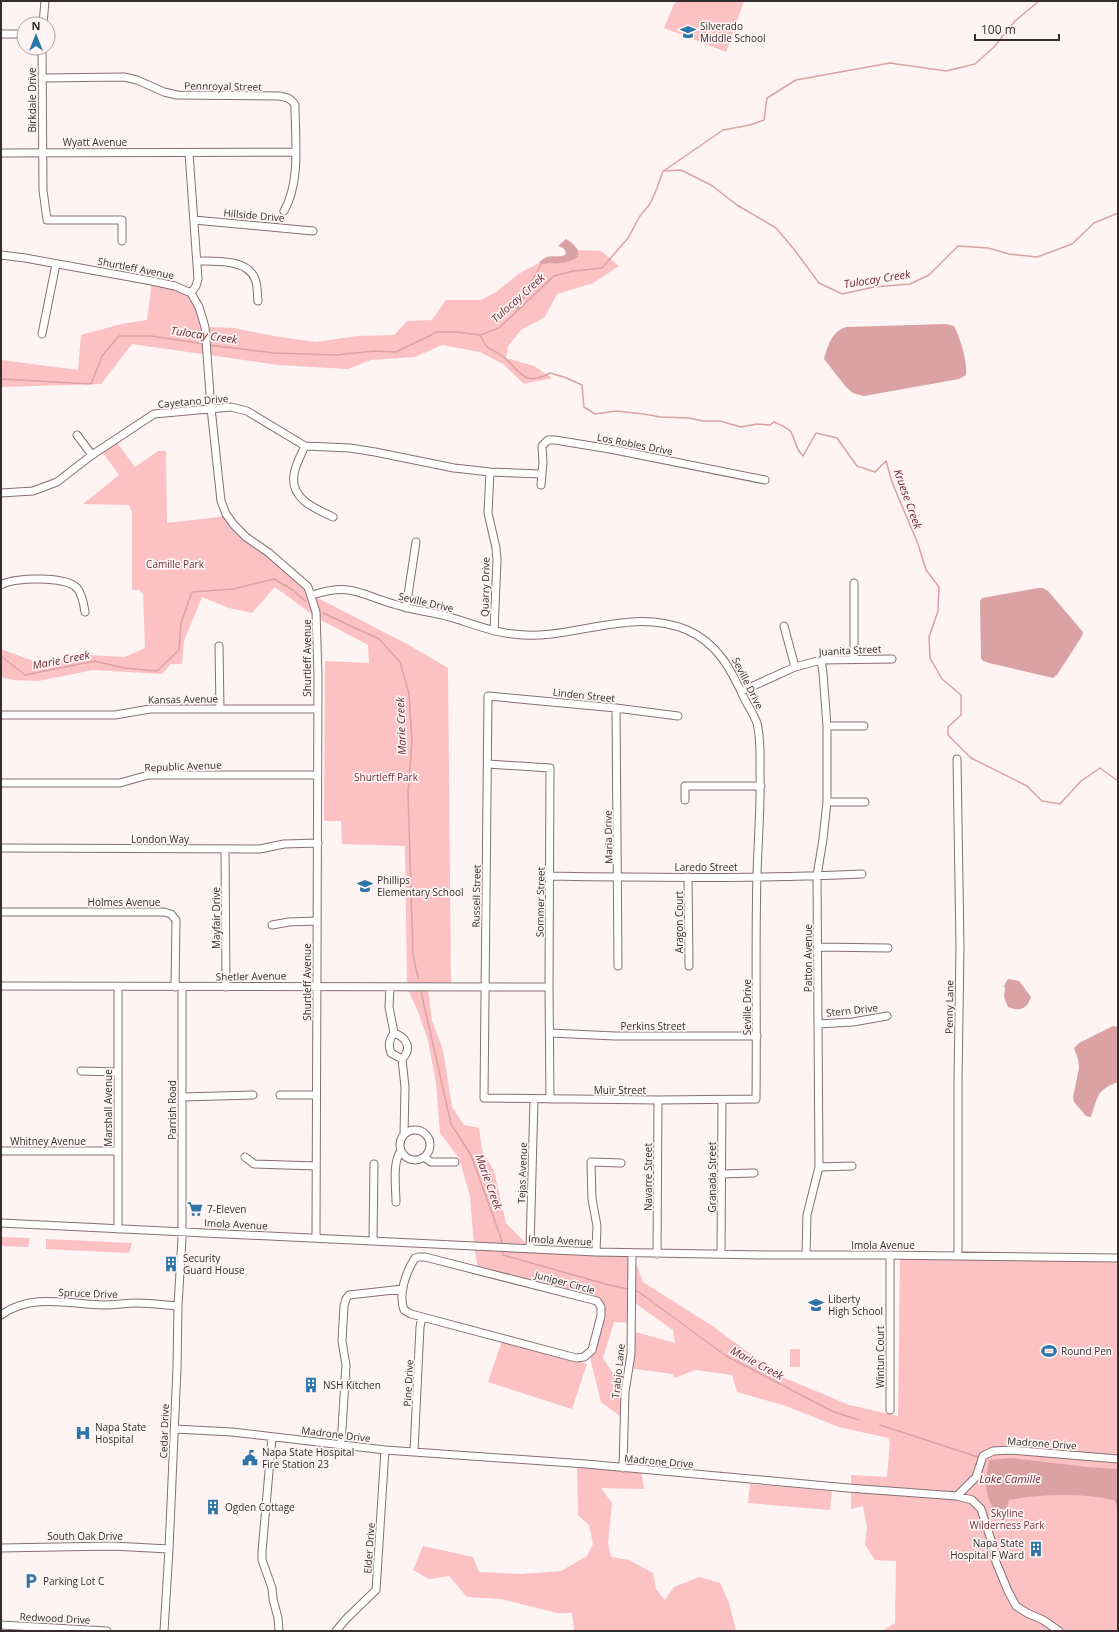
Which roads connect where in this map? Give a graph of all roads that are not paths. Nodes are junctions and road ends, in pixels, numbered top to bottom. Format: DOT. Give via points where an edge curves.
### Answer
graph roads {
  1 [pos="44,1"];
  2 [pos="43,16"];
  3 [pos="1,34"];
  4 [pos="16,34"];
  5 [pos="42,56"];
  6 [pos="42,78"];
  7 [pos="189,152"];
  8 [pos="295,152"];
  9 [pos="42,153"];
  10 [pos="1,154"];
  11 [pos="284,211"];
  12 [pos="194,220"];
  13 [pos="313,231"];
  14 [pos="122,241"];
  15 [pos="1,255"];
  16 [pos="197,261"];
  17 [pos="56,264"];
  18 [pos="191,293"];
  19 [pos="258,301"];
  20 [pos="42,334"];
  21 [pos="211,408"];
  22 [pos="77,435"];
  23 [pos="305,446"];
  24 [pos="92,456"];
  25 [pos="490,472"];
  26 [pos="541,474"];
  27 [pos="764,480"];
  28 [pos="541,485"];
  29 [pos="1,492"];
  30 [pos="333,517"];
  31 [pos="416,542"];
  32 [pos="854,583"];
  33 [pos="1,585"];
  34 [pos="312,595"];
  35 [pos="406,608"];
  36 [pos="85,612"];
  37 [pos="784,626"];
  38 [pos="494,631"];
  39 [pos="219,646"];
  40 [pos="854,659"];
  41 [pos="892,659"];
  42 [pos="821,660"];
  43 [pos="795,667"];
  44 [pos="742,691"];
  45 [pos="488,696"];
  46 [pos="220,708"];
  47 [pos="616,708"];
  48 [pos="317,709"];
  49 [pos="1,716"];
  50 [pos="678,716"];
  51 [pos="827,726"];
  52 [pos="864,726"];
  53 [pos="957,759"];
  54 [pos="488,764"];
  55 [pos="317,775"];
  56 [pos="1,783"];
  57 [pos="760,786"];
  58 [pos="685,800"];
  59 [pos="827,802"];
  60 [pos="865,802"];
  61 [pos="318,843"];
  62 [pos="1,848"];
  63 [pos="225,849"];
  64 [pos="862,874"];
  65 [pos="550,876"];
  66 [pos="817,876"];
  67 [pos="618,877"];
  68 [pos="688,877"];
  69 [pos="757,877"];
  70 [pos="1,912"];
  71 [pos="317,921"];
  72 [pos="272,925"];
  73 [pos="818,947"];
  74 [pos="888,948"];
  75 [pos="618,966"];
  76 [pos="689,966"];
  77 [pos="1,986"];
  78 [pos="317,986"];
  79 [pos="118,987"];
  80 [pos="179,987"];
  81 [pos="226,987"];
  82 [pos="390,987"];
  83 [pos="485,987"];
  84 [pos="549,987"];
  85 [pos="887,1016"];
  86 [pos="818,1024"];
  87 [pos="394,1033"];
  88 [pos="550,1033"];
  89 [pos="757,1036"];
  90 [pos="402,1059"];
  91 [pos="81,1071"];
  92 [pos="118,1072"];
  93 [pos="253,1095"];
  94 [pos="280,1095"];
  95 [pos="316,1095"];
  96 [pos="182,1097"];
  97 [pos="484,1098"];
  98 [pos="534,1099"];
  99 [pos="550,1099"];
  100 [pos="756,1099"];
  101 [pos="658,1100"];
  102 [pos="722,1100"];
  103 [pos="404,1134"];
  104 [pos="1,1151"];
  105 [pos="118,1151"];
  106 [pos="401,1151"];
  107 [pos="424,1156"];
  108 [pos="245,1157"];
  109 [pos="455,1162"];
  110 [pos="620,1163"];
  111 [pos="374,1164"];
  112 [pos="316,1166"];
  113 [pos="852,1166"];
  114 [pos="819,1167"];
  115 [pos="754,1173"];
  116 [pos="721,1174"];
  117 [pos="396,1202"];
  118 [pos="1,1223"];
  119 [pos="118,1229"];
  120 [pos="182,1232"];
  121 [pos="316,1238"];
  122 [pos="374,1240"];
  123 [pos="530,1248"];
  124 [pos="596,1252"];
  125 [pos="632,1253"];
  126 [pos="657,1254"];
  127 [pos="721,1254"];
  128 [pos="806,1255"];
  129 [pos="890,1255"];
  130 [pos="958,1256"];
  131 [pos="1118,1258"];
  132 [pos="403,1289"];
  133 [pos="178,1306"];
  134 [pos="1,1315"];
  135 [pos="422,1317"];
  136 [pos="890,1410"];
  137 [pos="174,1429"];
  138 [pos="272,1437"];
  139 [pos="341,1445"];
  140 [pos="385,1450"];
  141 [pos="414,1451"];
  142 [pos="1118,1459"];
  143 [pos="623,1468"];
  144 [pos="957,1496"];
  145 [pos="1,1548"];
  146 [pos="169,1549"];
  147 [pos="1,1625"];
  148 [pos="107,1631"];
  149 [pos="164,1631"];
  150 [pos="279,1631"];
  151 [pos="336,1631"];
  152 [pos="1059,1631"];
  1 -- 2 [label="street"];
  3 -- 4 [label="street"];
  5 -- 6 [label="street, Birkdale Drive"];
  6 -- 8 [label="street, Pennroyal Street" via="124,77 178,95 287,98 293,100 295,105"];
  6 -- 9 [label="street, Birkdale Drive"];
  7 -- 8 [label="street, Wyatt Avenue"];
  7 -- 9 [label="street, Wyatt Avenue"];
  7 -- 12 [label="street"];
  8 -- 11 [label="street, Pennroyal Street" via="293,187"];
  9 -- 10 [label="street, Wyatt Avenue"];
  9 -- 14 [label="street, Birkdale Drive" via="47,220 122,220"];
  12 -- 13 [label="street, Hillside Drive"];
  12 -- 16 [label="street"];
  15 -- 17 [label="street, Shurtleff Avenue"];
  16 -- 18 [label="street" via="198,278"];
  16 -- 19 [label="street" via="226,262 250,271 255,278"];
  17 -- 18 [label="street, Shurtleff Avenue" via="176,286"];
  17 -- 20 [label="street"];
  18 -- 21 [label="street, Shurtleff Avenue" via="199,307 205,327"];
  21 -- 23 [label="street, Cayetano Drive" via="231,407 247,411"];
  21 -- 24 [label="street, Cayetano Drive" via="154,414"];
  21 -- 34 [label="street, Shurtleff Avenue" via="221,501 226,514 246,537 303,582"];
  22 -- 24 [label="street"];
  23 -- 25 [label="street, Cayetano Drive" via="350,448 442,466"];
  23 -- 30 [label="street" via="293,476 296,489 302,500"];
  24 -- 29 [label="street, Cayetano Drive" via="58,482 43,488"];
  25 -- 26 [label="street, Cayetano Drive"];
  25 -- 38 [label="street, Quarry Drive" via="488,513 497,560"];
  26 -- 27 [label="street, Los Robles Drive" via="542,446 548,440 555,440"];
  26 -- 28 [label="street, Los Robles Drive"];
  31 -- 35 [label="street"];
  32 -- 40 [label="street"];
  33 -- 36 [label="street" via="20,580 68,582 77,588"];
  34 -- 35 [label="street, Seville Drive" via="335,589 354,590"];
  34 -- 48 [label="street, Shurtleff Avenue" via="317,622"];
  35 -- 38 [label="street, Seville Drive" via="454,618"];
  37 -- 43 [label="street"];
  38 -- 44 [label="street, Seville Drive" via="528,636 625,622 661,623 700,636 724,659"];
  39 -- 46 [label="street"];
  40 -- 41 [label="street, Juanita Street"];
  40 -- 42 [label="street, Juanita Street"];
  42 -- 43 [label="street, Juanita Street"];
  42 -- 51 [label="street, Patton Avenue"];
  43 -- 44 [label="street, Juanita Street"];
  44 -- 57 [label="street, Seville Drive" via="756,721 760,742"];
  45 -- 47 [label="street, Linden Street"];
  45 -- 54 [label="street, Russell Street"];
  46 -- 48 [label="street, Kansas Avenue"];
  46 -- 49 [label="street, Kansas Avenue" via="150,709 115,716"];
  47 -- 50 [label="street, Linden Street"];
  47 -- 67 [label="street, Maria Drive"];
  48 -- 55 [label="street, Shurtleff Avenue"];
  51 -- 52 [label="street"];
  51 -- 59 [label="street, Patton Avenue"];
  53 -- 130 [label="street, Penny Lane" via="960,946"];
  54 -- 65 [label="street, Sommer Street" via="550,768"];
  54 -- 83 [label="street, Russell Street"];
  55 -- 56 [label="street, Republic Avenue" via="148,775 120,782"];
  55 -- 61 [label="street, Shurtleff Avenue"];
  57 -- 58 [label="street" via="685,786"];
  57 -- 69 [label="street, Seville Drive"];
  59 -- 60 [label="street"];
  59 -- 66 [label="street, Patton Avenue"];
  61 -- 63 [label="street, London Way" via="284,844 260,849"];
  61 -- 71 [label="street, Shurtleff Avenue"];
  62 -- 63 [label="street, London Way"];
  63 -- 81 [label="street, Mayfair Drive"];
  64 -- 66 [label="street, Laredo Street"];
  65 -- 67 [label="street, Laredo Street"];
  65 -- 84 [label="street, Sommer Street"];
  66 -- 69 [label="street, Laredo Street"];
  66 -- 73 [label="street, Patton Avenue"];
  67 -- 68 [label="street, Laredo Street"];
  67 -- 75 [label="street, Maria Drive"];
  68 -- 69 [label="street, Laredo Street"];
  68 -- 76 [label="street, Aragon Court"];
  69 -- 89 [label="street, Seville Drive"];
  70 -- 80 [label="street, Holmes Avenue" via="171,914 176,920"];
  71 -- 72 [label="street"];
  71 -- 78 [label="street, Shurtleff Avenue"];
  73 -- 74 [label="street"];
  73 -- 86 [label="street, Patton Avenue"];
  77 -- 79 [label="street, Shetler Avenue"];
  78 -- 81 [label="street, Shetler Avenue"];
  78 -- 82 [label="street, Shetler Avenue"];
  78 -- 95 [label="street, Shurtleff Avenue"];
  79 -- 80 [label="street, Shetler Avenue"];
  79 -- 92 [label="street, Marshall Avenue"];
  80 -- 81 [label="street, Shetler Avenue"];
  80 -- 96 [label="street, Parrish Road"];
  82 -- 83 [label="street, Shetler Avenue"];
  82 -- 87 [label="street" via="389,1007"];
  83 -- 84 [label="street, Shetler Avenue"];
  83 -- 97 [label="street, Russell Street"];
  84 -- 88 [label="street, Sommer Street"];
  85 -- 86 [label="street, Stern Drive"];
  86 -- 114 [label="street, Patton Avenue"];
  87 -- 90 [label="street" via="388,1046 391,1053"];
  87 -- 90 [label="street" via="408,1043"];
  88 -- 89 [label="street, Perkins Street" via="615,1036"];
  88 -- 99 [label="street, Sommer Street"];
  89 -- 100 [label="street, Seville Drive"];
  90 -- 103 [label="street" via="405,1087"];
  91 -- 92 [label="street"];
  92 -- 105 [label="street, Marshall Avenue"];
  93 -- 96 [label="street"];
  94 -- 95 [label="street"];
  95 -- 112 [label="street, Shurtleff Avenue"];
  96 -- 120 [label="street, Parrish Road"];
  97 -- 98 [label="street, Muir Street"];
  98 -- 99 [label="street, Muir Street"];
  98 -- 123 [label="street, Tejas Avenue"];
  99 -- 101 [label="street, Muir Street"];
  100 -- 102 [label="street, Muir Street"];
  101 -- 102 [label="street, Muir Street"];
  101 -- 126 [label="street, Navarre Street"];
  102 -- 116 [label="street, Granada Street"];
  103 -- 106 [label="street" via="400,1143"];
  103 -- 107 [label="street" via="413,1130 426,1134 430,1144 428,1153"];
  104 -- 105 [label="street, Whitney Avenue"];
  105 -- 119 [label="street, Marshall Avenue"];
  106 -- 107 [label="street" via="410,1159 420,1159"];
  106 -- 117 [label="street" via="396,1165"];
  107 -- 109 [label="street" via="431,1162"];
  108 -- 112 [label="street" via="254,1164"];
  110 -- 124 [label="street" via="591,1162 592,1199 597,1226"];
  111 -- 122 [label="street"];
  112 -- 121 [label="street, Shurtleff Avenue"];
  113 -- 114 [label="street"];
  114 -- 128 [label="street, Patton Avenue" via="807,1215"];
  115 -- 116 [label="street"];
  116 -- 127 [label="street, Granada Street"];
  118 -- 119 [label="street, Imola Avenue"];
  119 -- 120 [label="street, Imola Avenue"];
  120 -- 121 [label="street, Imola Avenue"];
  120 -- 133 [label="street, Cedar Drive"];
  121 -- 122 [label="street, Imola Avenue"];
  122 -- 123 [label="street, Imola Avenue"];
  123 -- 124 [label="street, Imola Avenue"];
  124 -- 125 [label="street, Imola Avenue"];
  125 -- 126 [label="street, Imola Avenue"];
  125 -- 143 [label="street, Trabjo Lane" via="631,1354 625,1392"];
  126 -- 127 [label="street, Imola Avenue"];
  127 -- 128 [label="street, Imola Avenue"];
  128 -- 129 [label="street, Imola Avenue"];
  129 -- 130 [label="street, Imola Avenue"];
  129 -- 136 [label="street, Wintun Court"];
  130 -- 131 [label="street, Imola Avenue"];
  132 -- 135 [label="street, Juniper Circle" via="404,1310"];
  132 -- 135 [label="street, Juniper Circle" via="416,1258 425,1257 587,1298 597,1301 601,1307 592,1350 584,1357 576,1358"];
  132 -- 139 [label="street" via="349,1295 346,1298 342,1341 346,1365"];
  133 -- 134 [label="street, Spruce Drive" via="50,1301 20,1305"];
  133 -- 137 [label="street, Cedar Drive"];
  135 -- 141 [label="street, Pine Drive"];
  137 -- 138 [label="street, Madrone Drive"];
  137 -- 146 [label="street, Cedar Drive"];
  138 -- 139 [label="street, Madrone Drive"];
  138 -- 150 [label="street" via="262,1560 272,1588"];
  139 -- 140 [label="street, Madrone Drive"];
  140 -- 141 [label="street, Madrone Drive"];
  140 -- 151 [label="street, Elder Drive" via="376,1590"];
  141 -- 143 [label="street, Madrone Drive"];
  142 -- 144 [label="street, Madrone Drive" via="1011,1450 993,1451 984,1456 976,1477"];
  143 -- 144 [label="street, Madrone Drive"];
  144 -- 152 [label="street" via="972,1500 981,1510 996,1562 1016,1606"];
  145 -- 146 [label="street, South Oak Drive" via="112,1546"];
  146 -- 149 [label="street, Cedar Drive"];
  147 -- 148 [label="street, Redwood Drive"];
}
